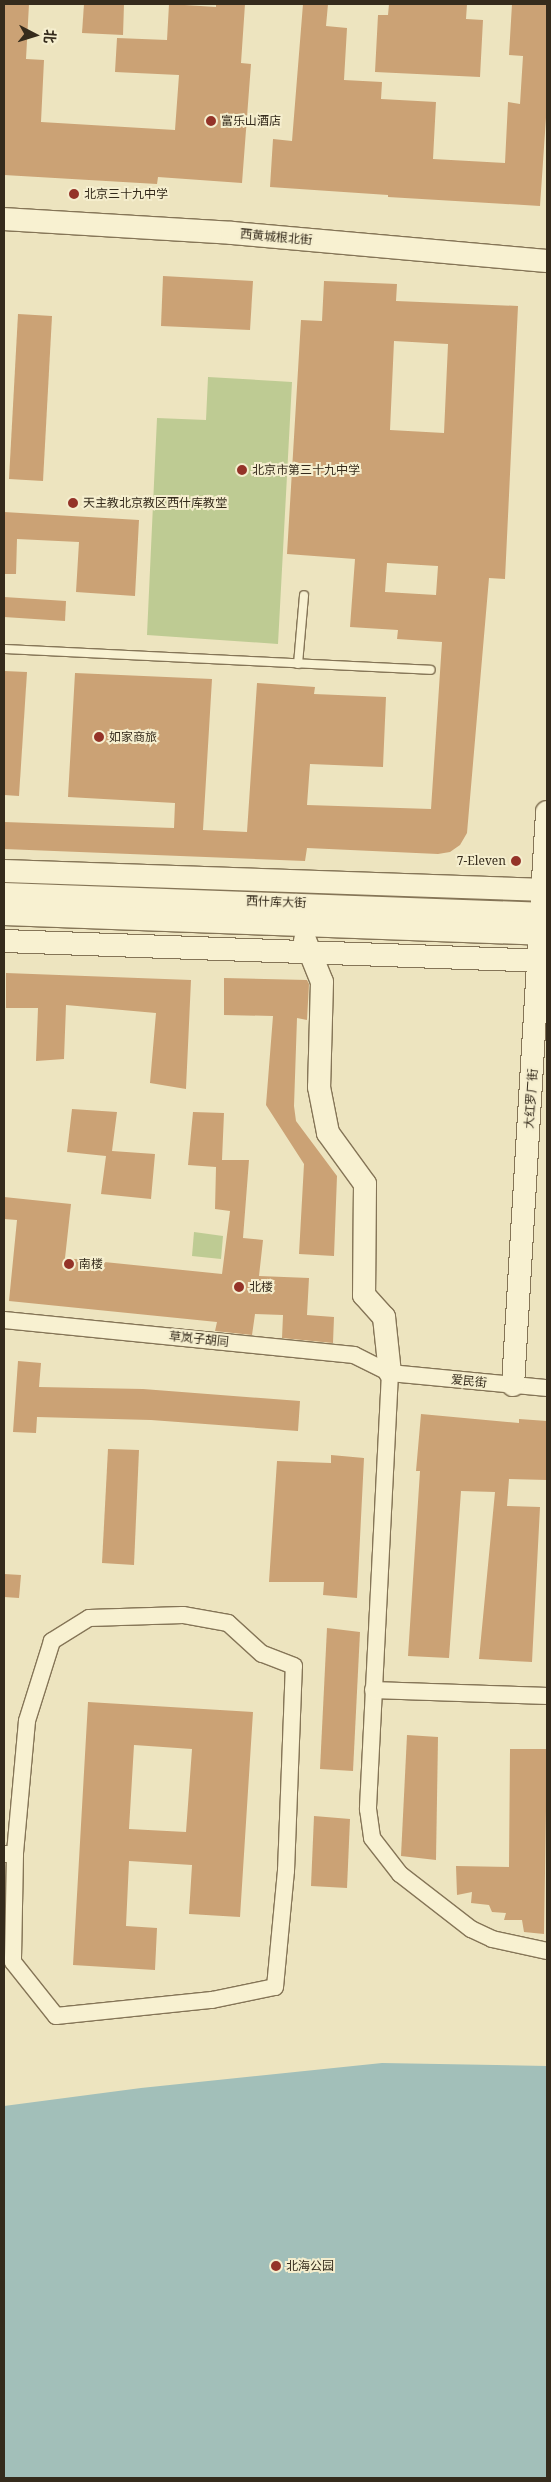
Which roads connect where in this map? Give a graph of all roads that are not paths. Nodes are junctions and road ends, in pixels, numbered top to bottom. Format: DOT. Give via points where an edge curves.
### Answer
graph roads {
  1 [pos="4,219"];
  2 [pos="547,261"];
  3 [pos="304,596"];
  4 [pos="4,650"];
  5 [pos="298,664"];
  6 [pos="430,670"];
  7 [pos="547,812"];
  8 [pos="4,871"];
  9 [pos="545,890"];
  10 [pos="4,894"];
  11 [pos="4,914"];
  12 [pos="544,924"];
  13 [pos="300,925"];
  14 [pos="4,941"];
  15 [pos="310,952"];
  16 [pos="543,961"];
  17 [pos="4,1320"];
  18 [pos="390,1373"];
  19 [pos="513,1385"];
  20 [pos="547,1388"];
  21 [pos="374,1690"];
  22 [pos="547,1696"];
  23 [pos="9,1854"];
  24 [pos="547,1951"];
  1 -- 2 [label="street, 西黄城根北街" via="232,233"];
  3 -- 5 [label="lane"];
  4 -- 5 [label="lane"];
  5 -- 6 [label="lane"];
  7 -- 9 [label="street, 大红罗厂街"];
  8 -- 9 [label="street, 西什库大街"];
  9 -- 12 [label="street, 大红罗厂街"];
  10 -- 12 [label="street, 西什库大街"];
  11 -- 13 [label="street, 西什库大街"];
  12 -- 13 [label="street, 西什库大街"];
  12 -- 16 [label="street, 大红罗厂街"];
  13 -- 15 [label="street"];
  14 -- 15 [label="street"];
  15 -- 16 [label="street"];
  15 -- 18 [label="street" via="322,982 319,1087 328,1133 365,1184 364,1295 384,1317"];
  16 -- 19 [label="street, 大红罗厂街"];
  17 -- 18 [label="street, 草岚子胡同" via="354,1355"];
  18 -- 19 [label="street, 爱民街"];
  18 -- 21 [label="street"];
  19 -- 20 [label="street, 爱民街"];
  21 -- 22 [label="street"];
  21 -- 24 [label="street" via="368,1809 372,1838 400,1874 471,1929 492,1939"];
  23 -- 23 [label="street" via="27,1721 52,1641 89,1618 183,1615 228,1623 262,1654 294,1666 286,1871 275,1987 212,2000 56,2016 13,1962"];
}
